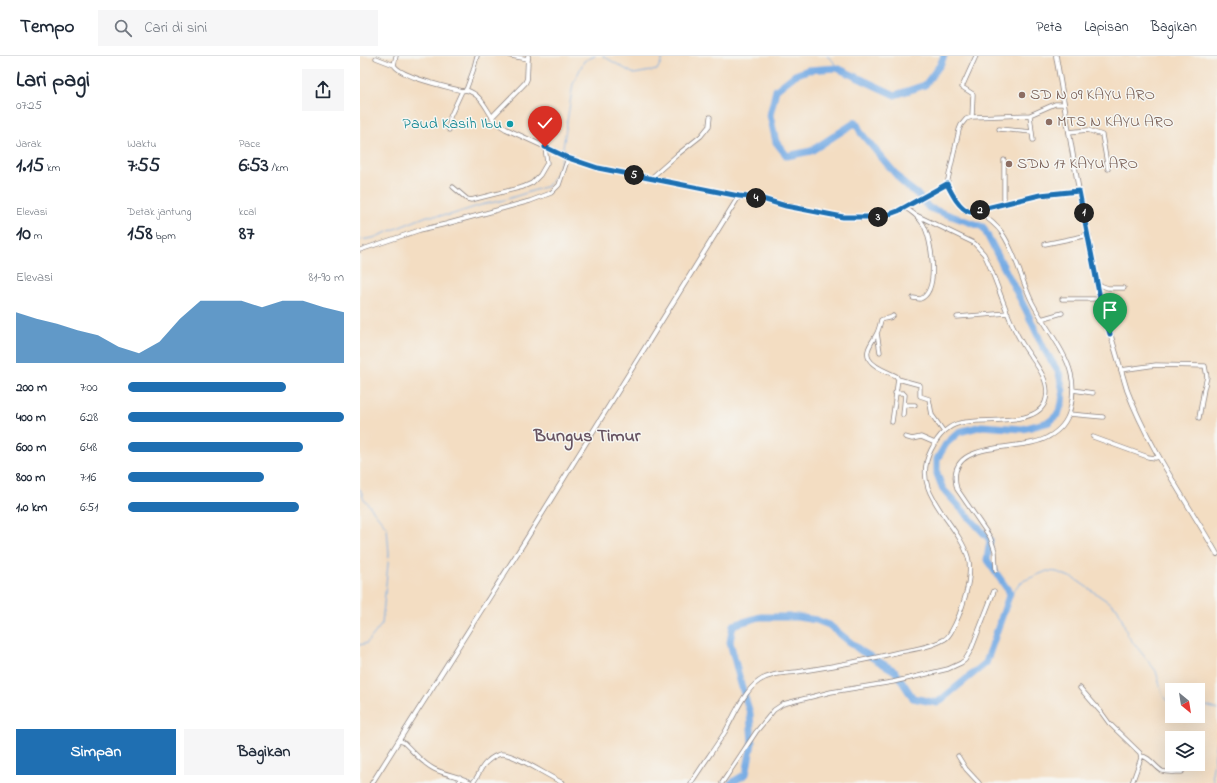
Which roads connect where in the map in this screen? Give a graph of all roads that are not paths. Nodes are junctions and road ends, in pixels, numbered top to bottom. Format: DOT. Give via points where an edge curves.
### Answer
graph roads {
  1 [pos="396,56"];
  2 [pos="477,56"];
  3 [pos="512,56"];
  4 [pos="976,56"];
  5 [pos="1056,56"];
  6 [pos="376,58"];
  7 [pos="528,58"];
  8 [pos="394,65"];
  9 [pos="464,90"];
  10 [pos="1064,104"];
  11 [pos="1030,116"];
  12 [pos="492,117"];
  13 [pos="710,117"];
  14 [pos="972,117"];
  15 [pos="999,129"];
  16 [pos="449,130"];
  17 [pos="1032,132"];
  18 [pos="1069,132"];
  19 [pos="1033,140"];
  20 [pos="546,148"];
  21 [pos="568,158"];
  22 [pos="1004,160"];
  23 [pos="1108,169"];
  24 [pos="651,178"];
  25 [pos="947,184"];
  26 [pos="453,187"];
  27 [pos="1079,191"];
  28 [pos="739,196"];
  29 [pos="1004,204"];
  30 [pos="904,207"];
  31 [pos="977,211"];
  32 [pos="916,215"];
  33 [pos="1088,235"];
  34 [pos="1045,244"];
  35 [pos="360,250"];
  36 [pos="1097,284"];
  37 [pos="1124,288"];
  38 [pos="913,298"];
  39 [pos="1100,298"];
  40 [pos="1062,299"];
  41 [pos="1008,313"];
  42 [pos="1062,313"];
  43 [pos="893,316"];
  44 [pos="957,317"];
  45 [pos="1041,319"];
  46 [pos="877,334"];
  47 [pos="880,352"];
  48 [pos="1121,370"];
  49 [pos="898,379"];
  50 [pos="1074,390"];
  51 [pos="895,393"];
  52 [pos="1093,393"];
  53 [pos="904,406"];
  54 [pos="915,406"];
  55 [pos="1070,414"];
  56 [pos="903,415"];
  57 [pos="1103,417"];
  58 [pos="1200,418"];
  59 [pos="892,422"];
  60 [pos="944,432"];
  61 [pos="905,437"];
  62 [pos="1093,437"];
  63 [pos="934,442"];
  64 [pos="1159,457"];
  65 [pos="1217,554"];
  66 [pos="996,570"];
  67 [pos="994,591"];
  68 [pos="1080,688"];
  69 [pos="399,740"];
  70 [pos="958,756"];
  71 [pos="1141,756"];
  72 [pos="1182,772"];
  73 [pos="460,777"];
  74 [pos="372,783"];
  75 [pos="459,783"];
  76 [pos="563,783"];
  77 [pos="691,783"];
  78 [pos="722,783"];
  79 [pos="978,783"];
  80 [pos="1132,783"];
  1 -- 8 [label="street"];
  2 -- 9 [label="street" via="474,71"];
  3 -- 7 [label="street"];
  4 -- 14 [label="street" via="962,87 974,96"];
  5 -- 10 [label="street"];
  6 -- 8 [label="street"];
  7 -- 12 [label="street" via="525,83"];
  8 -- 9 [label="street" via="402,73"];
  9 -- 12 [label="street" via="479,97"];
  9 -- 16 [label="street" via="450,117"];
  10 -- 11 [label="street" via="1055,104"];
  10 -- 18 [label="street"];
  11 -- 14 [label="street"];
  11 -- 17 [label="street"];
  12 -- 20 [label="street" via="494,122 506,129"];
  13 -- 24 [label="street" via="708,126 701,136"];
  14 -- 25 [label="street" via="961,125"];
  15 -- 17 [label="street"];
  17 -- 19 [label="street"];
  18 -- 23 [label="street" via="1088,130 1102,135"];
  18 -- 27 [label="street"];
  20 -- 21 [label="street"];
  20 -- 26 [label="street" via="548,158 545,169 523,188 471,200"];
  21 -- 24 [label="street" via="598,168"];
  21 -- 35 [label="street" via="559,186 551,193 420,230"];
  22 -- 29 [label="street"];
  24 -- 28 [label="street"];
  25 -- 30 [label="street"];
  25 -- 31 [label="street" via="963,208 970,212"];
  27 -- 29 [label="street" via="1040,195"];
  27 -- 33 [label="street"];
  28 -- 30 [label="street" via="843,217 882,217"];
  28 -- 69 [label="street"];
  29 -- 31 [label="street"];
  30 -- 32 [label="street"];
  31 -- 45 [label="street" via="1002,232"];
  32 -- 38 [label="street" via="929,241 933,269 931,287 927,294 920,299"];
  32 -- 41 [label="street" via="979,247 989,264"];
  33 -- 34 [label="street"];
  33 -- 36 [label="street"];
  36 -- 37 [label="street" via="1108,288"];
  36 -- 39 [label="street"];
  39 -- 40 [label="street"];
  39 -- 48 [label="street"];
  41 -- 44 [label="street"];
  41 -- 60 [label="street" via="1024,346 1043,376 1047,392 1043,406 1036,413 1024,418 961,422"];
  42 -- 45 [label="street"];
  43 -- 46 [label="street" via="881,320"];
  45 -- 50 [label="street" via="1070,368"];
  46 -- 47 [label="street"];
  46 -- 49 [label="street" via="868,352 869,359"];
  48 -- 58 [label="street" via="1156,365 1205,366 1207,377"];
  48 -- 64 [label="street" via="1132,404"];
  49 -- 51 [label="street"];
  49 -- 60 [label="street" via="920,385 920,396 929,399 932,416"];
  50 -- 52 [label="street"];
  50 -- 55 [label="street"];
  51 -- 53 [label="street" via="905,395"];
  51 -- 59 [label="street"];
  53 -- 54 [label="street"];
  53 -- 56 [label="street"];
  55 -- 57 [label="street"];
  55 -- 66 [label="street" via="1062,427 1047,438 971,454 961,462 955,474 957,489 990,537 996,557"];
  60 -- 63 [label="street"];
  61 -- 63 [label="street" via="912,439 920,436"];
  62 -- 64 [label="street" via="1148,457"];
  63 -- 77 [label="street" via="926,468 926,480 932,498 962,544 969,560 968,582 951,633 941,641 884,656 777,674 760,680 748,691"];
  64 -- 65 [label="street"];
  67 -- 78 [label="street" via="965,660 948,669 788,702 774,710 756,732"];
  68 -- 71 [label="street" via="1109,724"];
  69 -- 73 [label="street" via="429,766"];
  69 -- 74 [label="street"];
  70 -- 79 [label="street"];
  71 -- 72 [label="street" via="1163,771"];
  71 -- 80 [label="street"];
  73 -- 75 [label="street"];
  73 -- 76 [label="street" via="472,783 484,764 495,756 504,754"];
}
